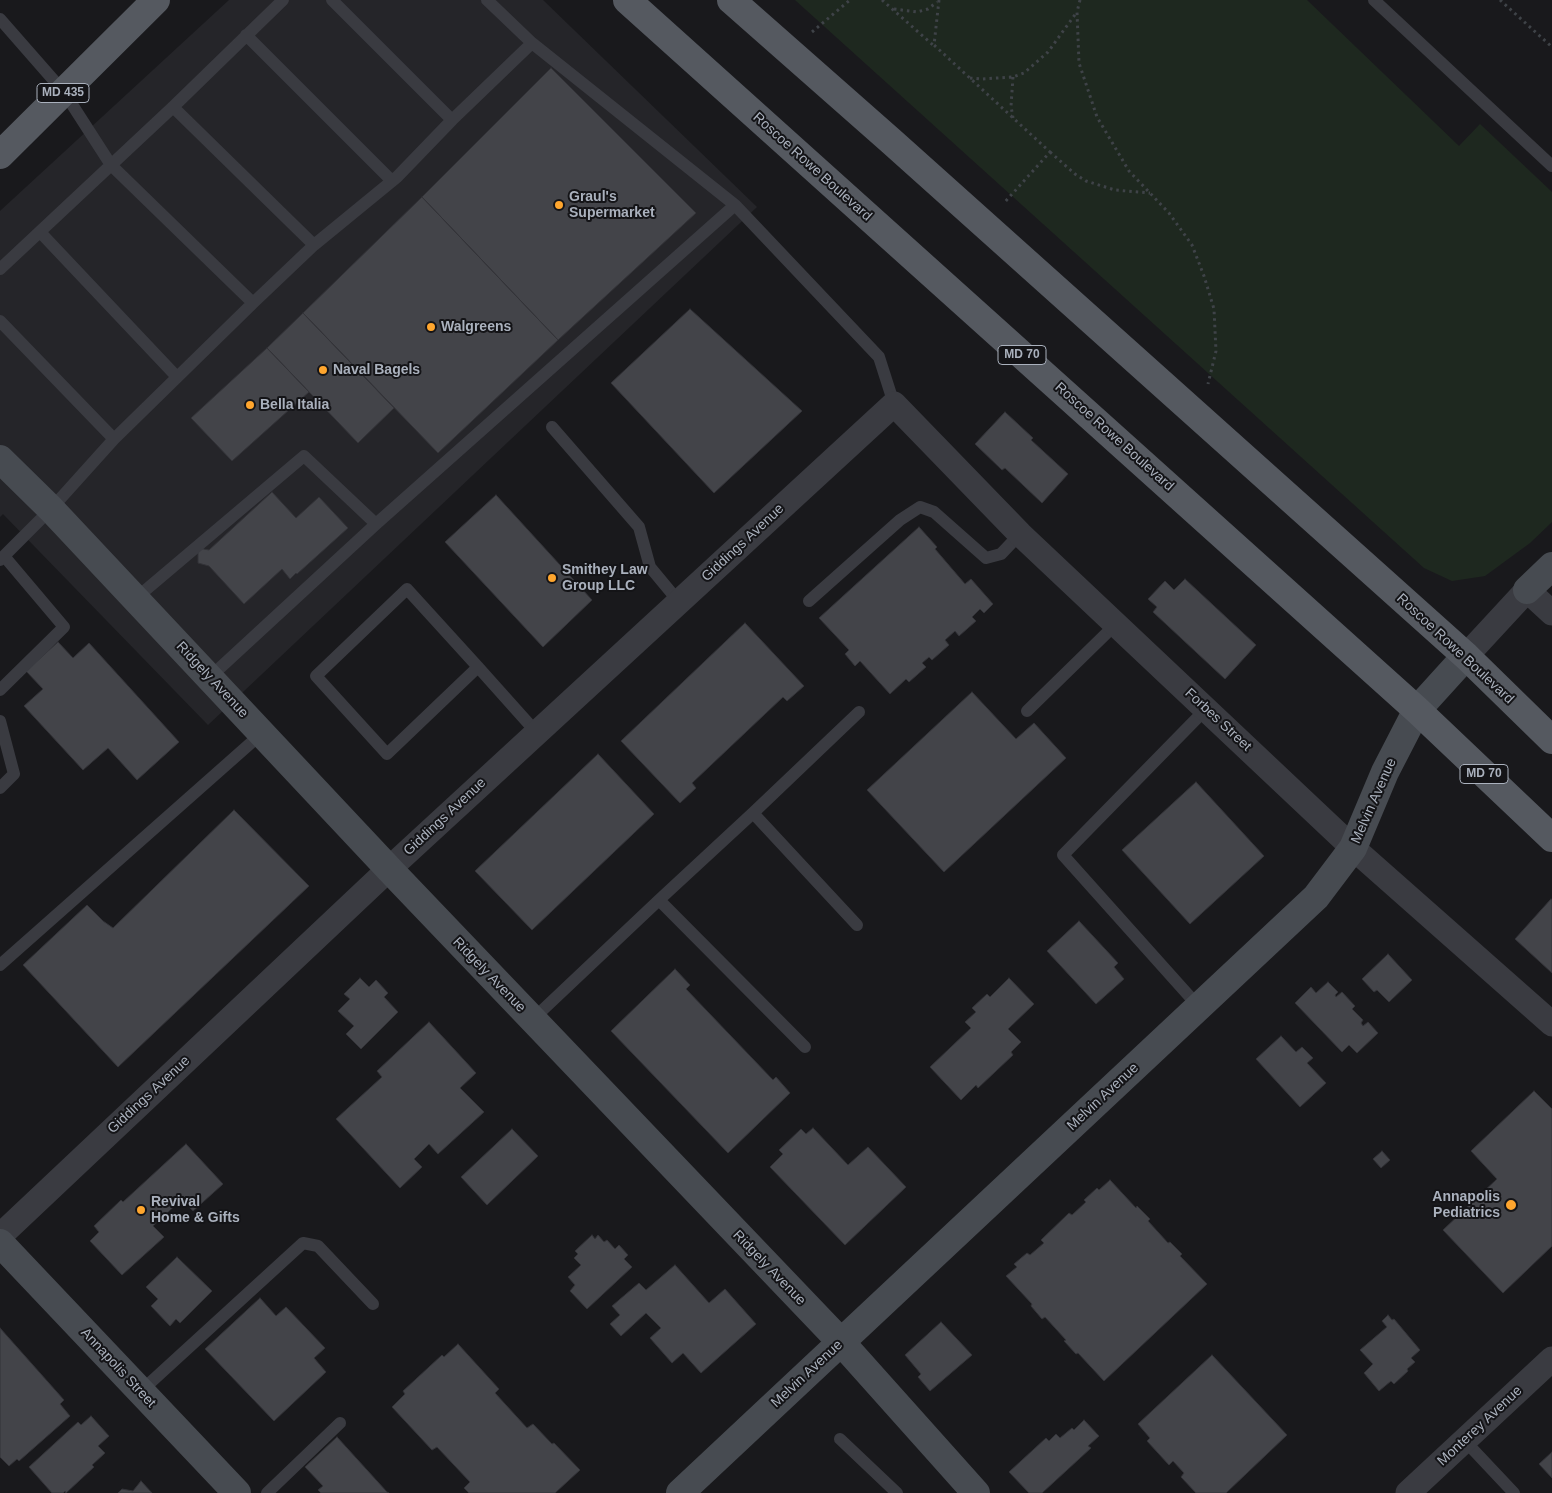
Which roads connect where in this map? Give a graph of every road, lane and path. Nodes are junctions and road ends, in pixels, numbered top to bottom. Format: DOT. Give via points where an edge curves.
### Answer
graph roads {
  1 [pos="156,0"];
  2 [pos="283,0"];
  3 [pos="332,0"];
  4 [pos="487,0"];
  5 [pos="627,0"];
  6 [pos="731,0"];
  7 [pos="850,0"];
  8 [pos="882,0"];
  9 [pos="1080,0"];
  10 [pos="1374,0"];
  11 [pos="1500,0"];
  12 [pos="938,1"];
  13 [pos="892,9"];
  14 [pos="1077,12"];
  15 [pos="0,19"];
  16 [pos="246,35"];
  17 [pos="532,43"];
  18 [pos="934,45"];
  19 [pos="1552,47"];
  20 [pos="791,53"];
  21 [pos="1013,77"];
  22 [pos="969,78"];
  23 [pos="64,92"];
  24 [pos="173,107"];
  25 [pos="1013,119"];
  26 [pos="452,120"];
  27 [pos="1050,152"];
  28 [pos="0,155"];
  29 [pos="111,165"];
  30 [pos="1552,166"];
  31 [pos="392,181"];
  32 [pos="1150,193"];
  33 [pos="735,205"];
  34 [pos="984,224"];
  35 [pos="40,232"];
  36 [pos="314,245"];
  37 [pos="0,269"];
  38 [pos="253,303"];
  39 [pos="0,321"];
  40 [pos="177,377"];
  41 [pos="894,404"];
  42 [pos="1200,418"];
  43 [pos="552,427"];
  44 [pos="114,439"];
  45 [pos="0,460"];
  46 [pos="51,509"];
  47 [pos="376,524"];
  48 [pos="1020,534"];
  49 [pos="2,558"];
  50 [pos="1552,566"];
  51 [pos="1527,590"];
  52 [pos="135,599"];
  53 [pos="809,600"];
  54 [pos="679,602"];
  55 [pos="1552,613"];
  56 [pos="1116,624"];
  57 [pos="1466,656"];
  58 [pos="478,667"];
  59 [pos="209,678"];
  60 [pos="0,690"];
  61 [pos="1206,709"];
  62 [pos="1417,710"];
  63 [pos="1028,711"];
  64 [pos="859,712"];
  65 [pos="0,721"];
  66 [pos="537,733"];
  67 [pos="262,734"];
  68 [pos="1552,740"];
  69 [pos="0,788"];
  70 [pos="753,814"];
  71 [pos="1552,838"];
  72 [pos="1353,848"];
  73 [pos="388,869"];
  74 [pos="659,900"];
  75 [pos="857,925"];
  76 [pos="0,965"];
  77 [pos="1199,1007"];
  78 [pos="532,1020"];
  79 [pos="1552,1024"];
  80 [pos="805,1047"];
  81 [pos="0,1236"];
  82 [pos="0,1243"];
  83 [pos="373,1304"];
  84 [pos="841,1342"];
  85 [pos="1552,1359"];
  86 [pos="140,1392"];
  87 [pos="340,1424"];
  88 [pos="840,1440"];
  89 [pos="1465,1441"];
  90 [pos="237,1493"];
  91 [pos="267,1493"];
  92 [pos="680,1493"];
  93 [pos="897,1493"];
  94 [pos="976,1493"];
  95 [pos="1408,1493"];
  96 [pos="1514,1493"];
  1 -- 23 [label="main road, MD 435"];
  2 -- 16 [label="lane"];
  3 -- 26 [label="lane"];
  4 -- 17 [label="lane"];
  5 -- 62 [label="main road, Roscoe Rowe Boulevard / MD 70"];
  6 -- 20 [label="main road, Roscoe Rowe Boulevard"];
  7 -- 20 [label="path" via="820,23"];
  8 -- 13 [label="path"];
  9 -- 14 [label="path"];
  10 -- 30 [label="lane"];
  11 -- 19 [label="path"];
  12 -- 13 [label="path" via="917,12"];
  12 -- 18 [label="path"];
  13 -- 18 [label="path"];
  14 -- 21 [label="path" via="1048,52 1024,73"];
  14 -- 32 [label="path" via="1079,63 1096,117 1129,171"];
  15 -- 23 [label="lane"];
  16 -- 24 [label="lane"];
  16 -- 31 [label="lane"];
  17 -- 26 [label="lane"];
  17 -- 33 [label="lane"];
  18 -- 22 [label="path"];
  20 -- 34 [label="main road, Roscoe Rowe Boulevard"];
  21 -- 22 [label="path"];
  21 -- 25 [label="path"];
  22 -- 25 [label="path"];
  23 -- 28 [label="main road, MD 435"];
  23 -- 29 [label="lane"];
  24 -- 29 [label="lane"];
  24 -- 36 [label="lane"];
  25 -- 27 [label="path"];
  26 -- 31 [label="lane"];
  27 -- 32 [label="path" via="1086,181 1115,190"];
  27 -- 34 [label="path"];
  29 -- 35 [label="lane"];
  29 -- 38 [label="lane"];
  31 -- 36 [label="lane"];
  32 -- 42 [label="path" via="1192,245 1214,309 1216,351"];
  33 -- 41 [label="lane" via="879,357"];
  33 -- 47 [label="lane"];
  34 -- 42 [label="main road, Roscoe Rowe Boulevard"];
  35 -- 37 [label="lane"];
  35 -- 40 [label="lane"];
  36 -- 38 [label="lane"];
  38 -- 40 [label="lane"];
  39 -- 44 [label="lane"];
  40 -- 44 [label="lane"];
  41 -- 48 [label="street, Forbes Street"];
  41 -- 54 [label="street, Giddings Avenue"];
  42 -- 57 [label="main road, Roscoe Rowe Boulevard"];
  43 -- 54 [label="lane" via="639,527 650,567"];
  44 -- 46 [label="lane"];
  45 -- 46 [label="street, Ridgely Avenue"];
  46 -- 49 [label="lane"];
  46 -- 52 [label="street, Ridgely Avenue"];
  47 -- 52 [label="lane" via="304,456"];
  47 -- 59 [label="lane"];
  48 -- 53 [label="lane" via="1001,554 986,558 934,512 920,507 900,520"];
  48 -- 56 [label="street, Forbes Street"];
  49 -- 60 [label="lane" via="64,627"];
  50 -- 51 [label="street"];
  51 -- 55 [label="street"];
  51 -- 57 [label="street"];
  52 -- 59 [label="street, Ridgely Avenue"];
  54 -- 66 [label="street, Giddings Avenue"];
  56 -- 61 [label="street, Forbes Street"];
  56 -- 63 [label="lane"];
  57 -- 62 [label="street, Melvin Avenue"];
  57 -- 68 [label="main road, Roscoe Rowe Boulevard"];
  58 -- 58 [label="lane" via="407,589 316,676 387,754"];
  58 -- 66 [label="lane"];
  59 -- 67 [label="street, Ridgely Avenue"];
  61 -- 72 [label="street, Forbes Street"];
  61 -- 77 [label="lane" via="1063,855"];
  62 -- 71 [label="main road, Roscoe Rowe Boulevard / MD 70"];
  62 -- 72 [label="street, Melvin Avenue" via="1385,772"];
  64 -- 70 [label="lane"];
  65 -- 69 [label="lane" via="14,774"];
  66 -- 73 [label="street, Giddings Avenue"];
  67 -- 73 [label="street, Ridgely Avenue"];
  67 -- 76 [label="lane"];
  70 -- 74 [label="lane"];
  70 -- 75 [label="lane"];
  72 -- 77 [label="street, Melvin Avenue" via="1316,897"];
  72 -- 79 [label="street, Forbes Street"];
  73 -- 78 [label="street, Ridgely Avenue"];
  73 -- 81 [label="street, Giddings Avenue"];
  74 -- 78 [label="lane"];
  74 -- 80 [label="lane"];
  77 -- 84 [label="street, Melvin Avenue"];
  78 -- 84 [label="street, Ridgely Avenue"];
  82 -- 86 [label="street, Annapolis Street"];
  83 -- 86 [label="lane" via="318,1246 303,1243"];
  84 -- 92 [label="street, Melvin Avenue"];
  84 -- 94 [label="street, Ridgely Avenue"];
  85 -- 89 [label="street, Monterey Avenue"];
  86 -- 90 [label="street, Annapolis Street"];
  87 -- 91 [label="lane"];
  88 -- 93 [label="lane"];
  89 -- 95 [label="street, Monterey Avenue"];
  89 -- 96 [label="lane"];
}
